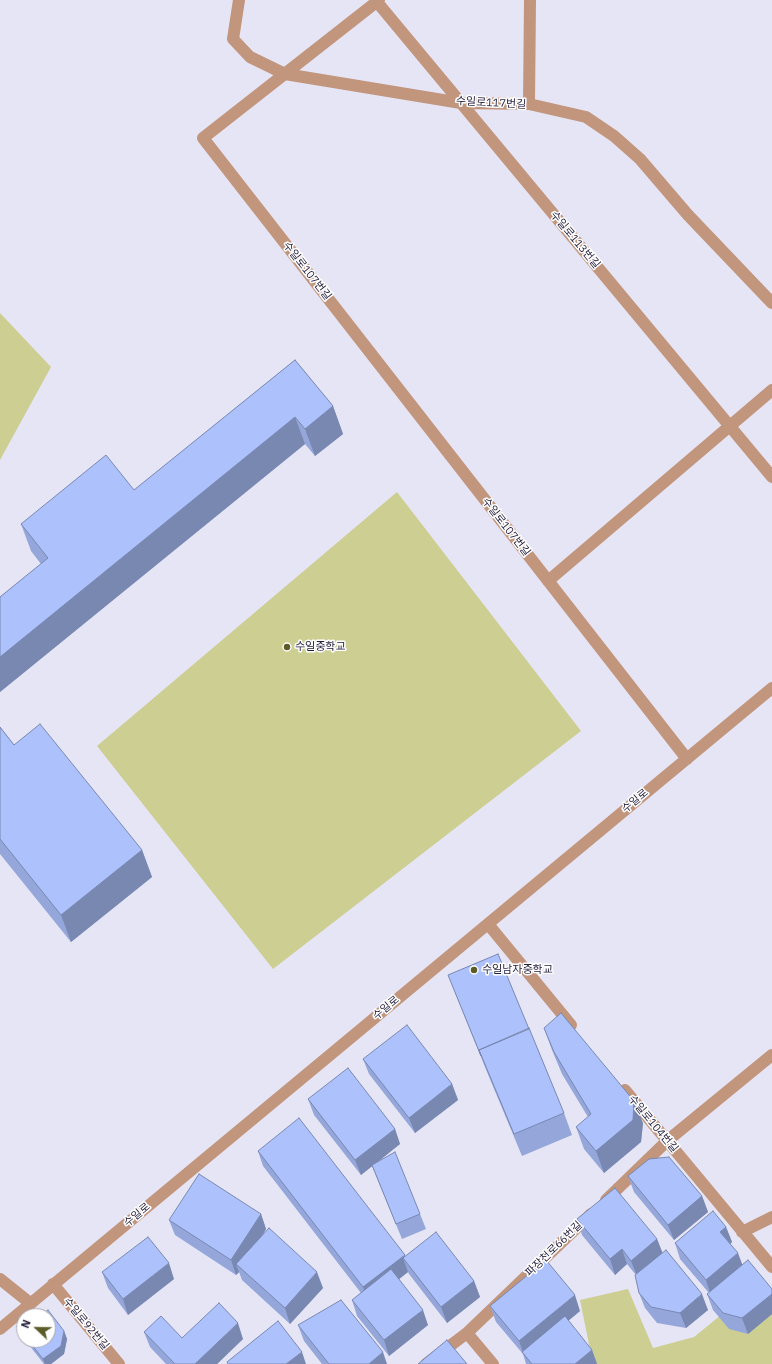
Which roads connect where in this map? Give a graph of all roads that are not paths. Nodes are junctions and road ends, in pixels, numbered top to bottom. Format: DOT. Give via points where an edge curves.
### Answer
graph roads {
  1 [pos="239,0"];
  2 [pos="530,0"];
  3 [pos="378,1"];
  4 [pos="286,74"];
  5 [pos="461,103"];
  6 [pos="529,104"];
  7 [pos="772,303"];
  8 [pos="772,390"];
  9 [pos="730,426"];
  10 [pos="772,477"];
  11 [pos="548,581"];
  12 [pos="772,688"];
  13 [pos="687,759"];
  14 [pos="488,924"];
  15 [pos="577,1032"];
  16 [pos="772,1055"];
  17 [pos="617,1081"];
  18 [pos="667,1141"];
  19 [pos="772,1217"];
  20 [pos="742,1232"];
  21 [pos="772,1267"];
  22 [pos="0,1279"];
  23 [pos="53,1284"];
  24 [pos="30,1304"];
  25 [pos="0,1329"];
  26 [pos="467,1333"];
  27 [pos="120,1364"];
  28 [pos="426,1364"];
  29 [pos="492,1364"];
  1 -- 4 [label="street, 수일로117번길" via="233,39 250,57"];
  2 -- 6 [label="street"];
  3 -- 4 [label="street, 수일로107번길"];
  3 -- 5 [label="street, 수일로113번길"];
  4 -- 5 [label="street, 수일로117번길"];
  4 -- 11 [label="street, 수일로107번길" via="203,138"];
  5 -- 6 [label="street, 수일로117번길"];
  5 -- 9 [label="street, 수일로113번길"];
  6 -- 7 [label="street, 수일로117번길" via="586,117 614,136 640,159 688,215"];
  8 -- 9 [label="street"];
  9 -- 10 [label="street, 수일로113번길"];
  9 -- 11 [label="street"];
  11 -- 13 [label="street, 수일로107번길"];
  12 -- 13 [label="street, 수일로"];
  13 -- 14 [label="street, 수일로"];
  14 -- 15 [label="street"];
  14 -- 23 [label="street, 수일로"];
  16 -- 18 [label="street, 파장천로66번길"];
  17 -- 18 [label="street, 수일로104번길"];
  18 -- 20 [label="street, 수일로104번길"];
  18 -- 26 [label="street, 파장천로66번길"];
  19 -- 20 [label="street"];
  20 -- 21 [label="street, 수일로104번길"];
  22 -- 24 [label="street"];
  23 -- 24 [label="street, 수일로"];
  23 -- 27 [label="street, 수일로92번길"];
  24 -- 25 [label="street, 수일로"];
  26 -- 28 [label="street, 파장천로66번길"];
  26 -- 29 [label="street"];
}
